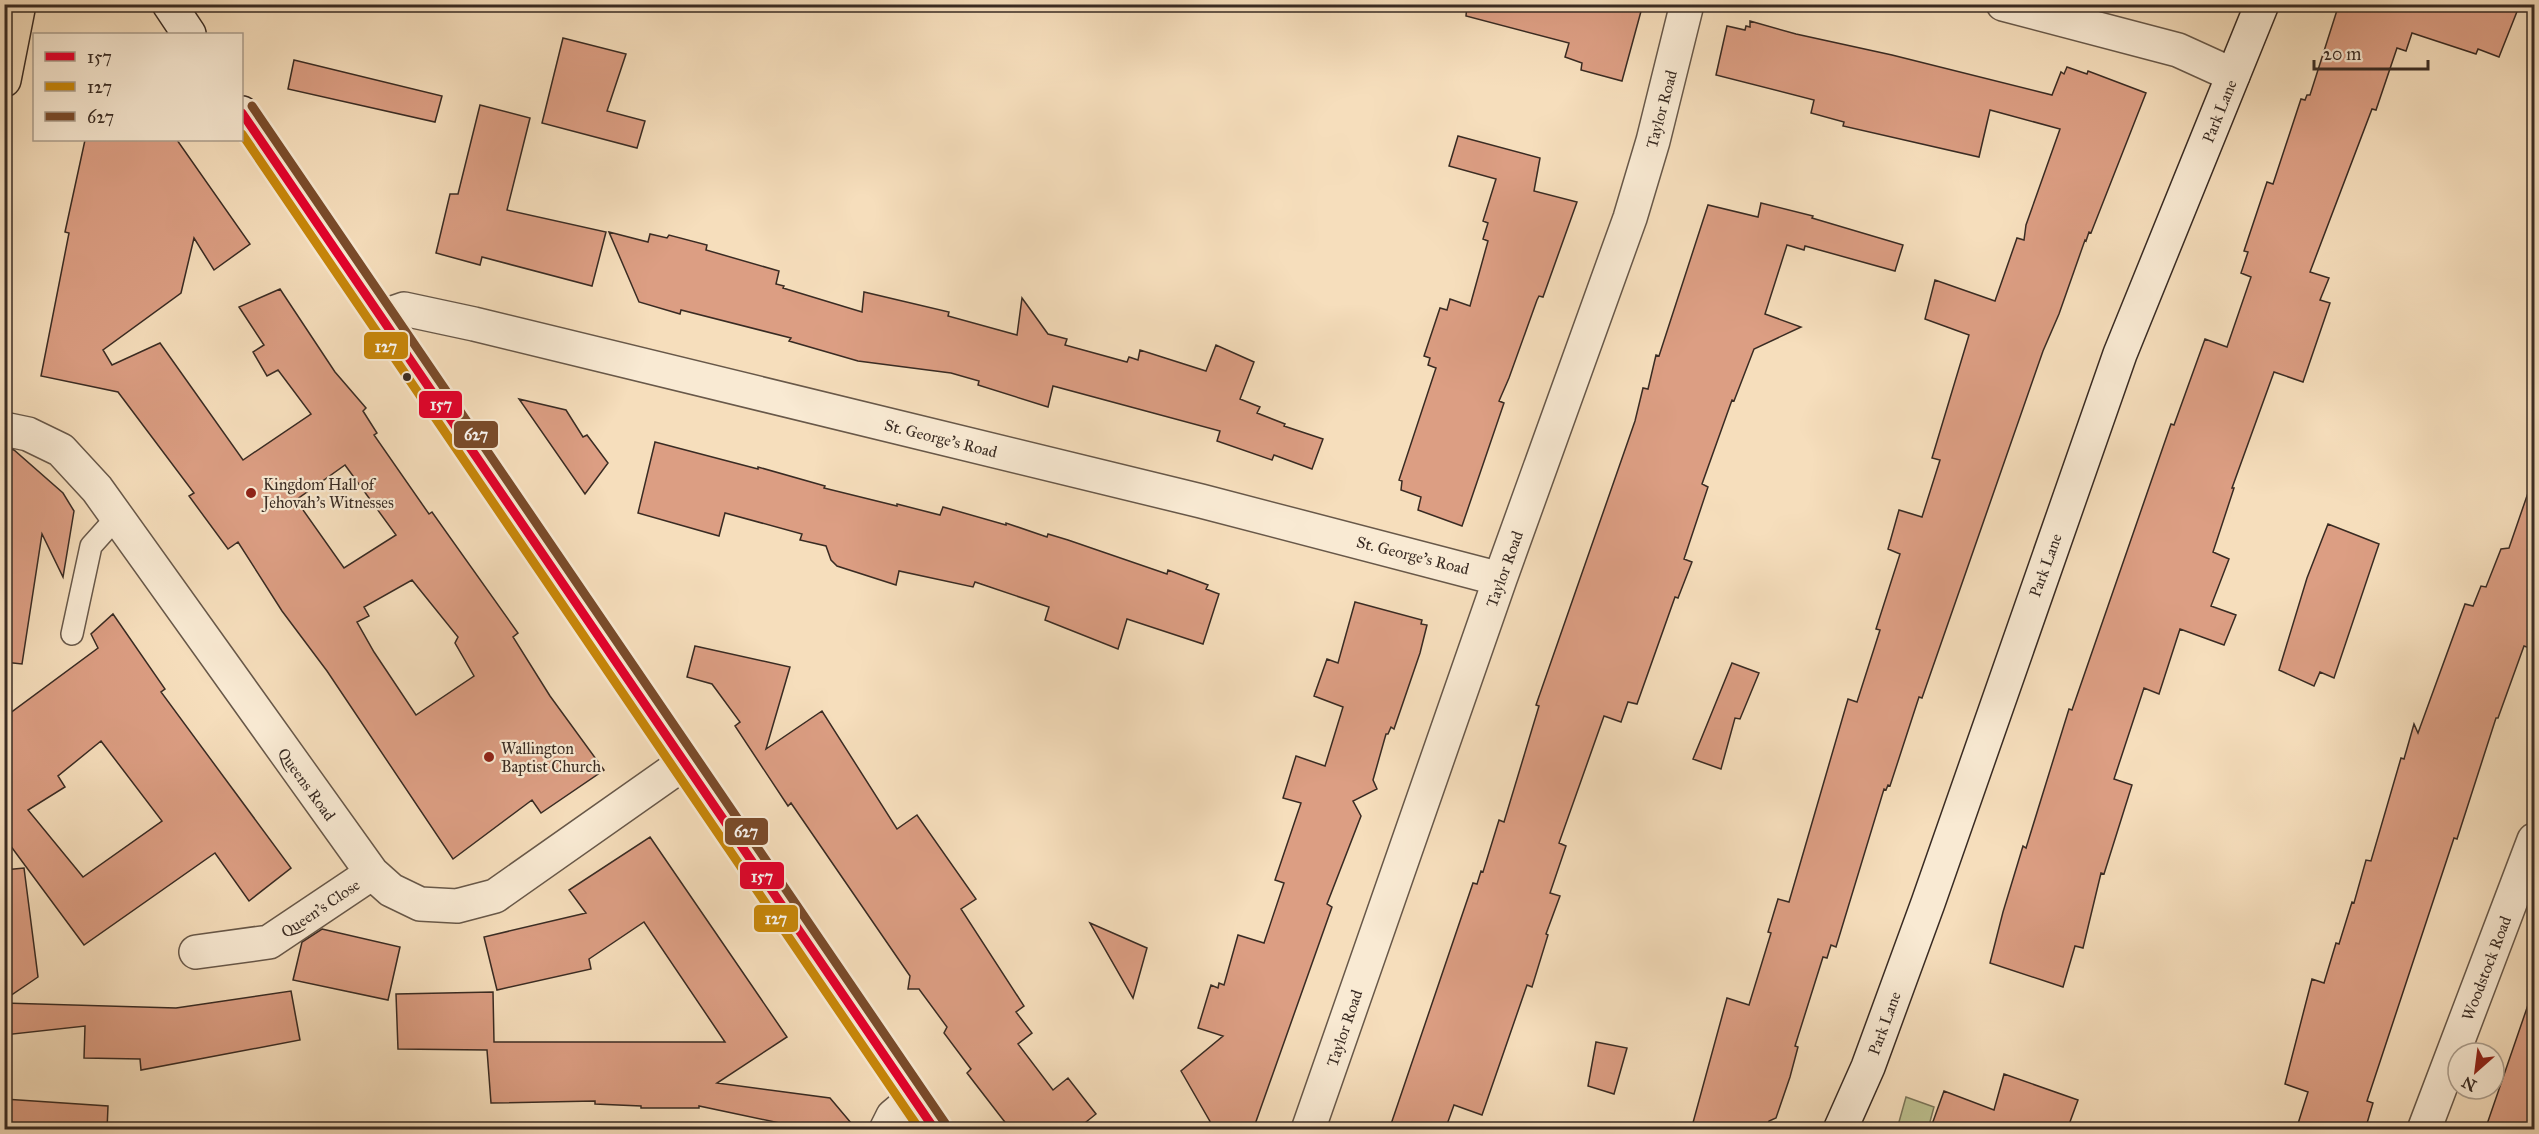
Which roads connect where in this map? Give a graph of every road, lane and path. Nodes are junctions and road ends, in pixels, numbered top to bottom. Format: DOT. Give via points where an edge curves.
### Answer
graph roads {
  1 [pos="19,4"];
  2 [pos="169,4"];
  3 [pos="1687,4"];
  4 [pos="2003,4"];
  5 [pos="2262,4"];
  6 [pos="188,33"];
  7 [pos="2234,75"];
  8 [pos="4,80"];
  9 [pos="243,114"];
  10 [pos="381,316"];
  11 [pos="4,429"];
  12 [pos="117,517"];
  13 [pos="1500,579"];
  14 [pos="72,634"];
  15 [pos="684,763"];
  16 [pos="2535,840"];
  17 [pos="372,873"];
  18 [pos="196,952"];
  19 [pos="912,1100"];
  20 [pos="886,1130"];
  21 [pos="935,1130"];
  22 [pos="1308,1130"];
  23 [pos="1840,1130"];
  24 [pos="2424,1130"];
  1 -- 8 [label="main road"];
  2 -- 6 [label="street"];
  3 -- 13 [label="street, Taylor Road" via="1630,218"];
  4 -- 7 [label="street" via="2178,50"];
  5 -- 7 [label="street, Park Lane"];
  7 -- 23 [label="street, Park Lane" via="2120,354 1924,914 1868,1067"];
  9 -- 10 [label="street"];
  10 -- 13 [label="street, St. George's Road" via="404,309 474,324 1212,504"];
  10 -- 15 [label="street"];
  11 -- 12 [label="street, Queens Road" via="28,434 61,450"];
  12 -- 14 [label="lane" via="91,546"];
  12 -- 17 [label="street, Queens Road"];
  13 -- 22 [label="street, Taylor Road"];
  15 -- 17 [label="street, Queens Road" via="495,896 457,906 420,904 391,890"];
  15 -- 19 [label="street"];
  16 -- 24 [label="street, Woodstock Road"];
  17 -- 18 [label="street, Queen's Close" via="269,942"];
  19 -- 20 [label="street" via="893,1116"];
  19 -- 21 [label="street"];
}
